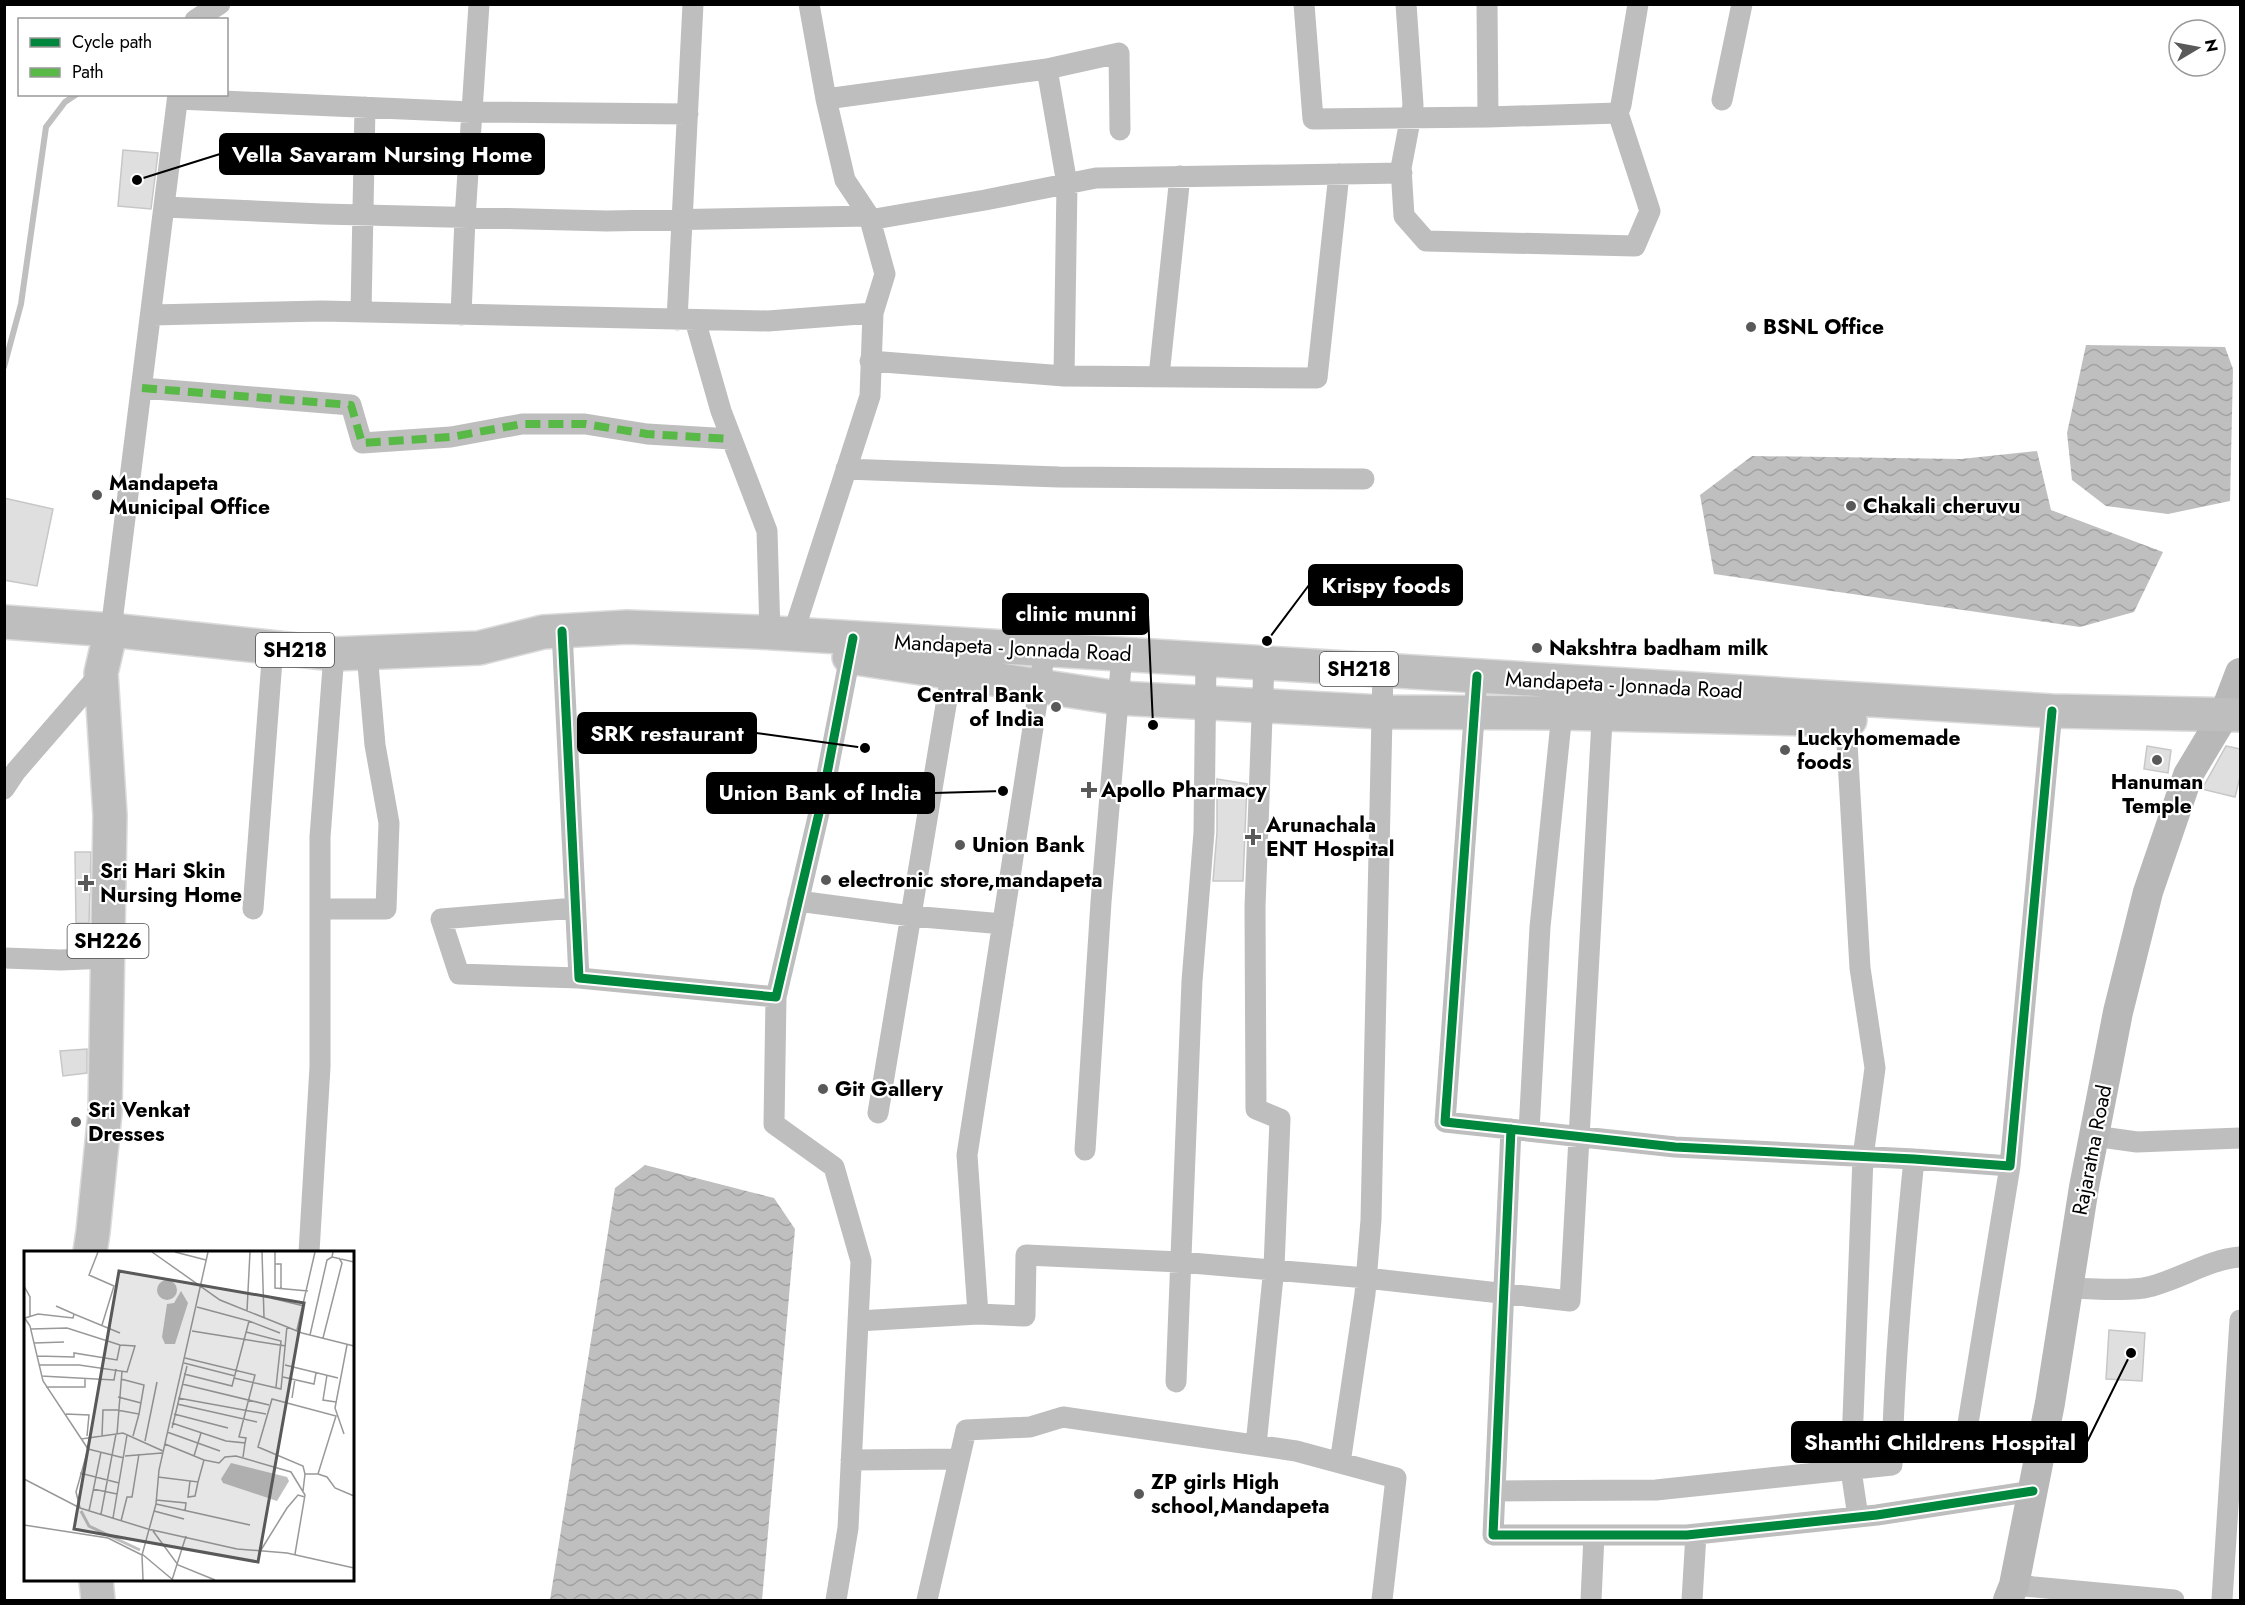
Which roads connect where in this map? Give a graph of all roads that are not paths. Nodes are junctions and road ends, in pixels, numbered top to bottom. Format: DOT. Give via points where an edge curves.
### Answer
graph roads {
  1 [pos="220,4"];
  2 [pos="478,4"];
  3 [pos="693,4"];
  4 [pos="809,4"];
  5 [pos="1304,4"];
  6 [pos="1406,4"];
  7 [pos="1487,4"];
  8 [pos="1638,4"];
  9 [pos="1742,4"];
  10 [pos="198,18"];
  11 [pos="1047,69"];
  12 [pos="178,97"];
  13 [pos="826,99"];
  14 [pos="1722,100"];
  15 [pos="365,107"];
  16 [pos="471,112"];
  17 [pos="1618,113"];
  18 [pos="688,114"];
  19 [pos="1411,117"];
  20 [pos="1488,117"];
  21 [pos="1120,130"];
  22 [pos="1402,173"];
  23 [pos="1339,174"];
  24 [pos="1180,176"];
  25 [pos="1067,184"];
  26 [pos="165,207"];
  27 [pos="361,215"];
  28 [pos="465,218"];
  29 [pos="869,218"];
  30 [pos="683,219"];
  31 [pos="361,312"];
  32 [pos="873,313"];
  33 [pos="152,315"];
  34 [pos="461,315"];
  35 [pos="686,320"];
  36 [pos="870,361"];
  37 [pos="1064,376"];
  38 [pos="1159,376"];
  39 [pos="142,388"];
  40 [pos="732,439"];
  41 [pos="846,469"];
  42 [pos="1364,480"];
  43 [pos="4,622"];
  44 [pos="111,630"];
  45 [pos="781,633"];
  46 [pos="562,638"];
  47 [pos="273,647"];
  48 [pos="851,647"];
  49 [pos="1045,650"];
  50 [pos="367,653"];
  51 [pos="334,654"];
  52 [pos="1122,654"];
  53 [pos="954,658"];
  54 [pos="1206,660"];
  55 [pos="1264,663"];
  56 [pos="1383,670"];
  57 [pos="102,673"];
  58 [pos="2241,673"];
  59 [pos="1477,676"];
  60 [pos="1565,681"];
  61 [pos="1040,685"];
  62 [pos="1118,698"];
  63 [pos="1604,699"];
  64 [pos="1206,703"];
  65 [pos="1262,707"];
  66 [pos="1845,709"];
  67 [pos="1382,712"];
  68 [pos="1474,712"];
  69 [pos="1562,714"];
  70 [pos="2051,719"];
  71 [pos="2230,722"];
  72 [pos="4,789"];
  73 [pos="798,901"];
  74 [pos="575,908"];
  75 [pos="253,909"];
  76 [pos="320,909"];
  77 [pos="911,916"];
  78 [pos="1003,924"];
  79 [pos="4,958"];
  80 [pos="108,958"];
  81 [pos="579,978"];
  82 [pos="776,997"];
  83 [pos="878,1113"];
  84 [pos="1520,1130"];
  85 [pos="1579,1136"];
  86 [pos="2094,1136"];
  87 [pos="2241,1138"];
  88 [pos="1085,1150"];
  89 [pos="1863,1156"];
  90 [pos="1914,1158"];
  91 [pos="2010,1166"];
  92 [pos="90,1251"];
  93 [pos="309,1251"];
  94 [pos="2241,1257"];
  95 [pos="1180,1262"];
  96 [pos="1273,1270"];
  97 [pos="1366,1278"];
  98 [pos="2068,1288"];
  99 [pos="1502,1293"];
  100 [pos="978,1314"];
  101 [pos="2240,1320"];
  102 [pos="858,1321"];
  103 [pos="1176,1382"];
  104 [pos="1256,1445"];
  105 [pos="1964,1449"];
  106 [pos="959,1459"];
  107 [pos="851,1460"];
  108 [pos="1340,1463"];
  109 [pos="1851,1470"];
  110 [pos="1495,1491"];
  111 [pos="2033,1491"];
  112 [pos="1858,1517"];
  113 [pos="1696,1534"];
  114 [pos="1594,1535"];
  115 [pos="96,1581"];
  116 [pos="2011,1593"];
  117 [pos="98,1600"];
  118 [pos="836,1600"];
  119 [pos="927,1600"];
  120 [pos="1382,1600"];
  121 [pos="1591,1600"];
  122 [pos="1692,1600"];
  123 [pos="2174,1600"];
  124 [pos="2222,1600"];
  1 -- 10 [label="street"];
  2 -- 16 [label="street"];
  3 -- 18 [label="street"];
  4 -- 13 [label="street"];
  5 -- 19 [label="street" via="1313,119"];
  6 -- 19 [label="street"];
  7 -- 20 [label="street"];
  8 -- 17 [label="street"];
  9 -- 14 [label="street"];
  11 -- 13 [label="street"];
  11 -- 21 [label="street" via="1119,53"];
  11 -- 25 [label="street"];
  12 -- 15 [label="street"];
  12 -- 26 [label="street"];
  13 -- 29 [label="street" via="845,180"];
  15 -- 16 [label="street"];
  15 -- 27 [label="street"];
  16 -- 18 [label="street"];
  16 -- 28 [label="street"];
  17 -- 20 [label="street"];
  17 -- 22 [label="street" via="1650,211 1635,246 1426,241 1404,216"];
  18 -- 30 [label="street"];
  19 -- 20 [label="street"];
  19 -- 22 [label="street"];
  22 -- 23 [label="street"];
  23 -- 24 [label="street"];
  23 -- 38 [label="street" via="1317,378"];
  24 -- 25 [label="street" via="1096,178"];
  24 -- 38 [label="street"];
  25 -- 29 [label="street"];
  25 -- 37 [label="street"];
  26 -- 27 [label="street"];
  26 -- 33 [label="street"];
  27 -- 28 [label="street"];
  27 -- 31 [label="street"];
  28 -- 30 [label="street"];
  28 -- 34 [label="street"];
  29 -- 30 [label="street"];
  29 -- 32 [label="street" via="885,274"];
  30 -- 35 [label="street"];
  31 -- 33 [label="street"];
  31 -- 34 [label="street"];
  32 -- 35 [label="street" via="768,321"];
  32 -- 36 [label="street"];
  33 -- 39 [label="street"];
  34 -- 35 [label="street"];
  35 -- 40 [label="street"];
  36 -- 37 [label="street"];
  36 -- 41 [label="street" via="870,396"];
  37 -- 38 [label="street"];
  39 -- 40 [label="street" via="351,405 362,443 451,437 522,424 585,424 648,434"];
  39 -- 44 [label="street"];
  40 -- 45 [label="street" via="767,531"];
  41 -- 42 [label="street" via="1059,477"];
  41 -- 45 [label="street"];
  43 -- 44 [label="main road, Mandapeta - Jonnada Road / SH218"];
  44 -- 47 [label="main road, Mandapeta - Jonnada Road / SH218"];
  44 -- 57 [label="main road, SH226"];
  45 -- 46 [label="main road, Mandapeta - Jonnada Road / SH218" via="627,627"];
  45 -- 48 [label="main road, Mandapeta - Jonnada Road / SH218"];
  46 -- 48 [label="main road, SH218"];
  46 -- 50 [label="main road, Mandapeta - Jonnada Road / SH218" via="543,632 479,648"];
  46 -- 74 [label="street"];
  47 -- 51 [label="main road, Mandapeta - Jonnada Road / SH218"];
  47 -- 75 [label="street"];
  48 -- 53 [label="main road, Mandapeta - Jonnada Road / SH218"];
  48 -- 73 [label="street"];
  49 -- 52 [label="main road, Mandapeta - Jonnada Road / SH218"];
  49 -- 53 [label="main road, Mandapeta - Jonnada Road / SH218"];
  49 -- 61 [label="street"];
  50 -- 51 [label="main road, Mandapeta - Jonnada Road / SH218"];
  50 -- 76 [label="street" via="375,746 389,822 386,909"];
  51 -- 76 [label="street" via="320,837"];
  52 -- 54 [label="main road, Mandapeta - Jonnada Road / SH218"];
  52 -- 62 [label="street"];
  53 -- 61 [label="main road, SH218"];
  53 -- 77 [label="street"];
  54 -- 55 [label="main road, Mandapeta - Jonnada Road / SH218"];
  54 -- 64 [label="street"];
  55 -- 56 [label="main road, Mandapeta - Jonnada Road / SH218"];
  55 -- 65 [label="street"];
  56 -- 59 [label="main road, Mandapeta - Jonnada Road / SH218"];
  56 -- 67 [label="street"];
  57 -- 72 [label="street"];
  57 -- 80 [label="main road, SH226" via="110,815"];
  58 -- 71 [label="street, Rajaratna Road"];
  59 -- 60 [label="main road, Mandapeta - Jonnada Road / SH218"];
  59 -- 68 [label="street"];
  60 -- 63 [label="main road, Mandapeta - Jonnada Road / SH218"];
  60 -- 69 [label="street"];
  61 -- 62 [label="main road, SH218"];
  61 -- 78 [label="street"];
  62 -- 64 [label="main road, SH218"];
  62 -- 88 [label="street"];
  63 -- 66 [label="main road, Mandapeta - Jonnada Road / SH218"];
  63 -- 69 [label="main road, SH218"];
  63 -- 85 [label="street"];
  64 -- 65 [label="main road, SH218"];
  64 -- 95 [label="street" via="1204,832 1192,981"];
  65 -- 67 [label="main road, SH218"];
  65 -- 96 [label="street" via="1255,907 1256,1108 1280,1119"];
  66 -- 70 [label="main road, Mandapeta - Jonnada Road / SH218"];
  66 -- 89 [label="street" via="1860,968 1875,1068"];
  67 -- 68 [label="main road, SH218"];
  67 -- 97 [label="street" via="1371,1220"];
  68 -- 69 [label="main road, SH218"];
  68 -- 84 [label="street" via="1445,1122"];
  69 -- 84 [label="street"];
  70 -- 71 [label="main road, Mandapeta - Jonnada Road / SH218"];
  70 -- 91 [label="street"];
  71 -- 86 [label="street, Rajaratna Road" via="2188,775 2148,892 2118,1012"];
  73 -- 77 [label="street"];
  73 -- 82 [label="street"];
  74 -- 81 [label="street"];
  74 -- 81 [label="street" via="441,919 459,974"];
  76 -- 93 [label="street" via="320,1067"];
  77 -- 78 [label="street"];
  77 -- 83 [label="street"];
  78 -- 100 [label="street" via="968,1155"];
  79 -- 80 [label="street"];
  80 -- 92 [label="main road, SH226" via="105,1112"];
  81 -- 82 [label="street"];
  82 -- 102 [label="street" via="774,1124 834,1167 861,1261"];
  84 -- 85 [label="street"];
  84 -- 99 [label="street"];
  85 -- 89 [label="street" via="1675,1147"];
  85 -- 99 [label="street" via="1570,1301"];
  86 -- 87 [label="street" via="2137,1142"];
  86 -- 98 [label="street, Rajaratna Road"];
  89 -- 90 [label="street"];
  89 -- 109 [label="street"];
  90 -- 91 [label="street"];
  90 -- 109 [label="street" via="1895,1380 1892,1465"];
  91 -- 105 [label="street"];
  94 -- 98 [label="street" via="2226,1258 2175,1280 2144,1288"];
  95 -- 96 [label="street"];
  95 -- 100 [label="street" via="1026,1254 1025,1316"];
  95 -- 103 [label="street"];
  96 -- 97 [label="street"];
  96 -- 104 [label="street"];
  97 -- 99 [label="street"];
  97 -- 108 [label="street"];
  98 -- 111 [label="street, Rajaratna Road"];
  99 -- 110 [label="street"];
  100 -- 102 [label="street"];
  101 -- 124 [label="street"];
  102 -- 107 [label="street"];
  104 -- 106 [label="street" via="1063,1417 1030,1427 966,1430"];
  104 -- 108 [label="street"];
  106 -- 107 [label="street"];
  106 -- 119 [label="street"];
  107 -- 118 [label="street" via="848,1528"];
  108 -- 120 [label="street" via="1396,1478"];
  109 -- 110 [label="street" via="1656,1490"];
  109 -- 112 [label="street"];
  110 -- 114 [label="street" via="1493,1535"];
  111 -- 112 [label="street"];
  111 -- 116 [label="street, Rajaratna Road"];
  112 -- 113 [label="street"];
  113 -- 114 [label="street"];
  113 -- 122 [label="street"];
  114 -- 121 [label="street"];
  115 -- 117 [label="main road"];
  116 -- 123 [label="street"];
}
